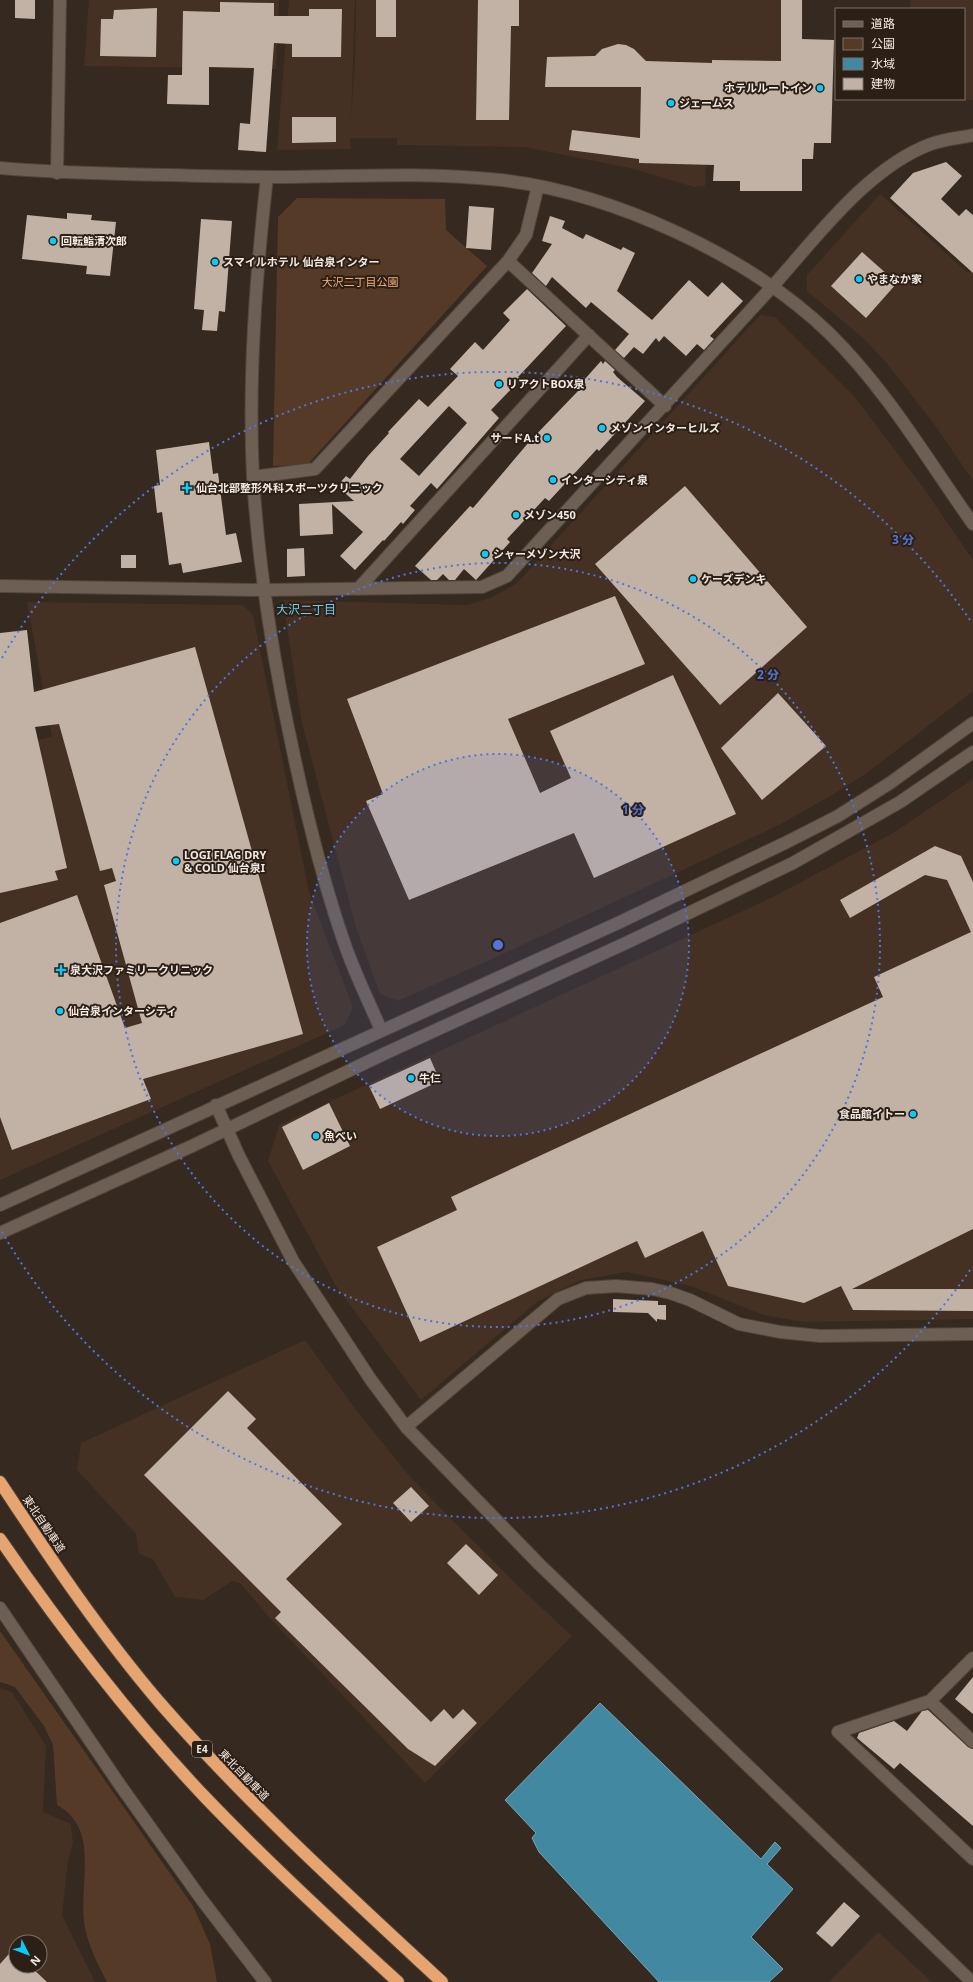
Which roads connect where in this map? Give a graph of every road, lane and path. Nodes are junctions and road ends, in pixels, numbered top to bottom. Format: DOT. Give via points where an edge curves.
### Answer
graph roads {
  1 [pos="60,0"];
  2 [pos="973,135"];
  3 [pos="0,168"];
  4 [pos="57,173"];
  5 [pos="267,177"];
  6 [pos="538,186"];
  7 [pos="508,261"];
  8 [pos="772,287"];
  9 [pos="589,335"];
  10 [pos="666,406"];
  11 [pos="253,477"];
  12 [pos="973,524"];
  13 [pos="0,586"];
  14 [pos="358,589"];
  15 [pos="263,590"];
  16 [pos="973,723"];
  17 [pos="973,752"];
  18 [pos="381,1030"];
  19 [pos="216,1105"];
  20 [pos="227,1129"];
  21 [pos="0,1205"];
  22 [pos="0,1233"];
  23 [pos="973,1334"];
  24 [pos="406,1427"];
  25 [pos="0,1482"];
  26 [pos="0,1539"];
  27 [pos="0,1608"];
  28 [pos="973,1658"];
  29 [pos="930,1701"];
  30 [pos="973,1742"];
  31 [pos="973,1859"];
  32 [pos="265,1982"];
  33 [pos="398,1982"];
  34 [pos="442,1982"];
  35 [pos="972,1982"];
  1 -- 4 [label="street"];
  2 -- 8 [label="street" via="932,144 894,163 856,194"];
  3 -- 4 [label="street"];
  4 -- 5 [label="street"];
  5 -- 6 [label="street" via="424,175 500,180"];
  5 -- 11 [label="street" via="256,286 252,396"];
  6 -- 7 [label="street" via="526,235"];
  6 -- 8 [label="street" via="600,202 671,230 732,261"];
  7 -- 9 [label="street"];
  7 -- 11 [label="street" via="315,469"];
  8 -- 10 [label="street"];
  8 -- 12 [label="street" via="827,331 862,368"];
  9 -- 10 [label="street"];
  9 -- 14 [label="street"];
  10 -- 14 [label="street" via="507,576 482,587"];
  11 -- 15 [label="street"];
  13 -- 15 [label="street"];
  14 -- 15 [label="street"];
  15 -- 18 [label="street" via="280,690 312,837 346,947"];
  16 -- 18 [label="street" via="890,783 838,816 611,926"];
  17 -- 20 [label="street" via="900,802 793,862 626,943"];
  18 -- 19 [label="street"];
  19 -- 20 [label="street"];
  19 -- 21 [label="street"];
  20 -- 22 [label="street"];
  20 -- 24 [label="street" via="293,1261 367,1374"];
  23 -- 24 [label="street" via="812,1336 740,1324 690,1300 652,1289 616,1286 586,1288 558,1299"];
  24 -- 35 [label="street" via="539,1564"];
  25 -- 34 [label="highway, 東北自動車道 / E4" via="100,1627 159,1701 230,1780 313,1863"];
  26 -- 33 [label="highway" via="140,1724 204,1796 291,1884"];
  27 -- 32 [label="street" via="124,1792"];
  28 -- 29 [label="street"];
  29 -- 30 [label="street"];
  29 -- 31 [label="street" via="838,1732"];
}
